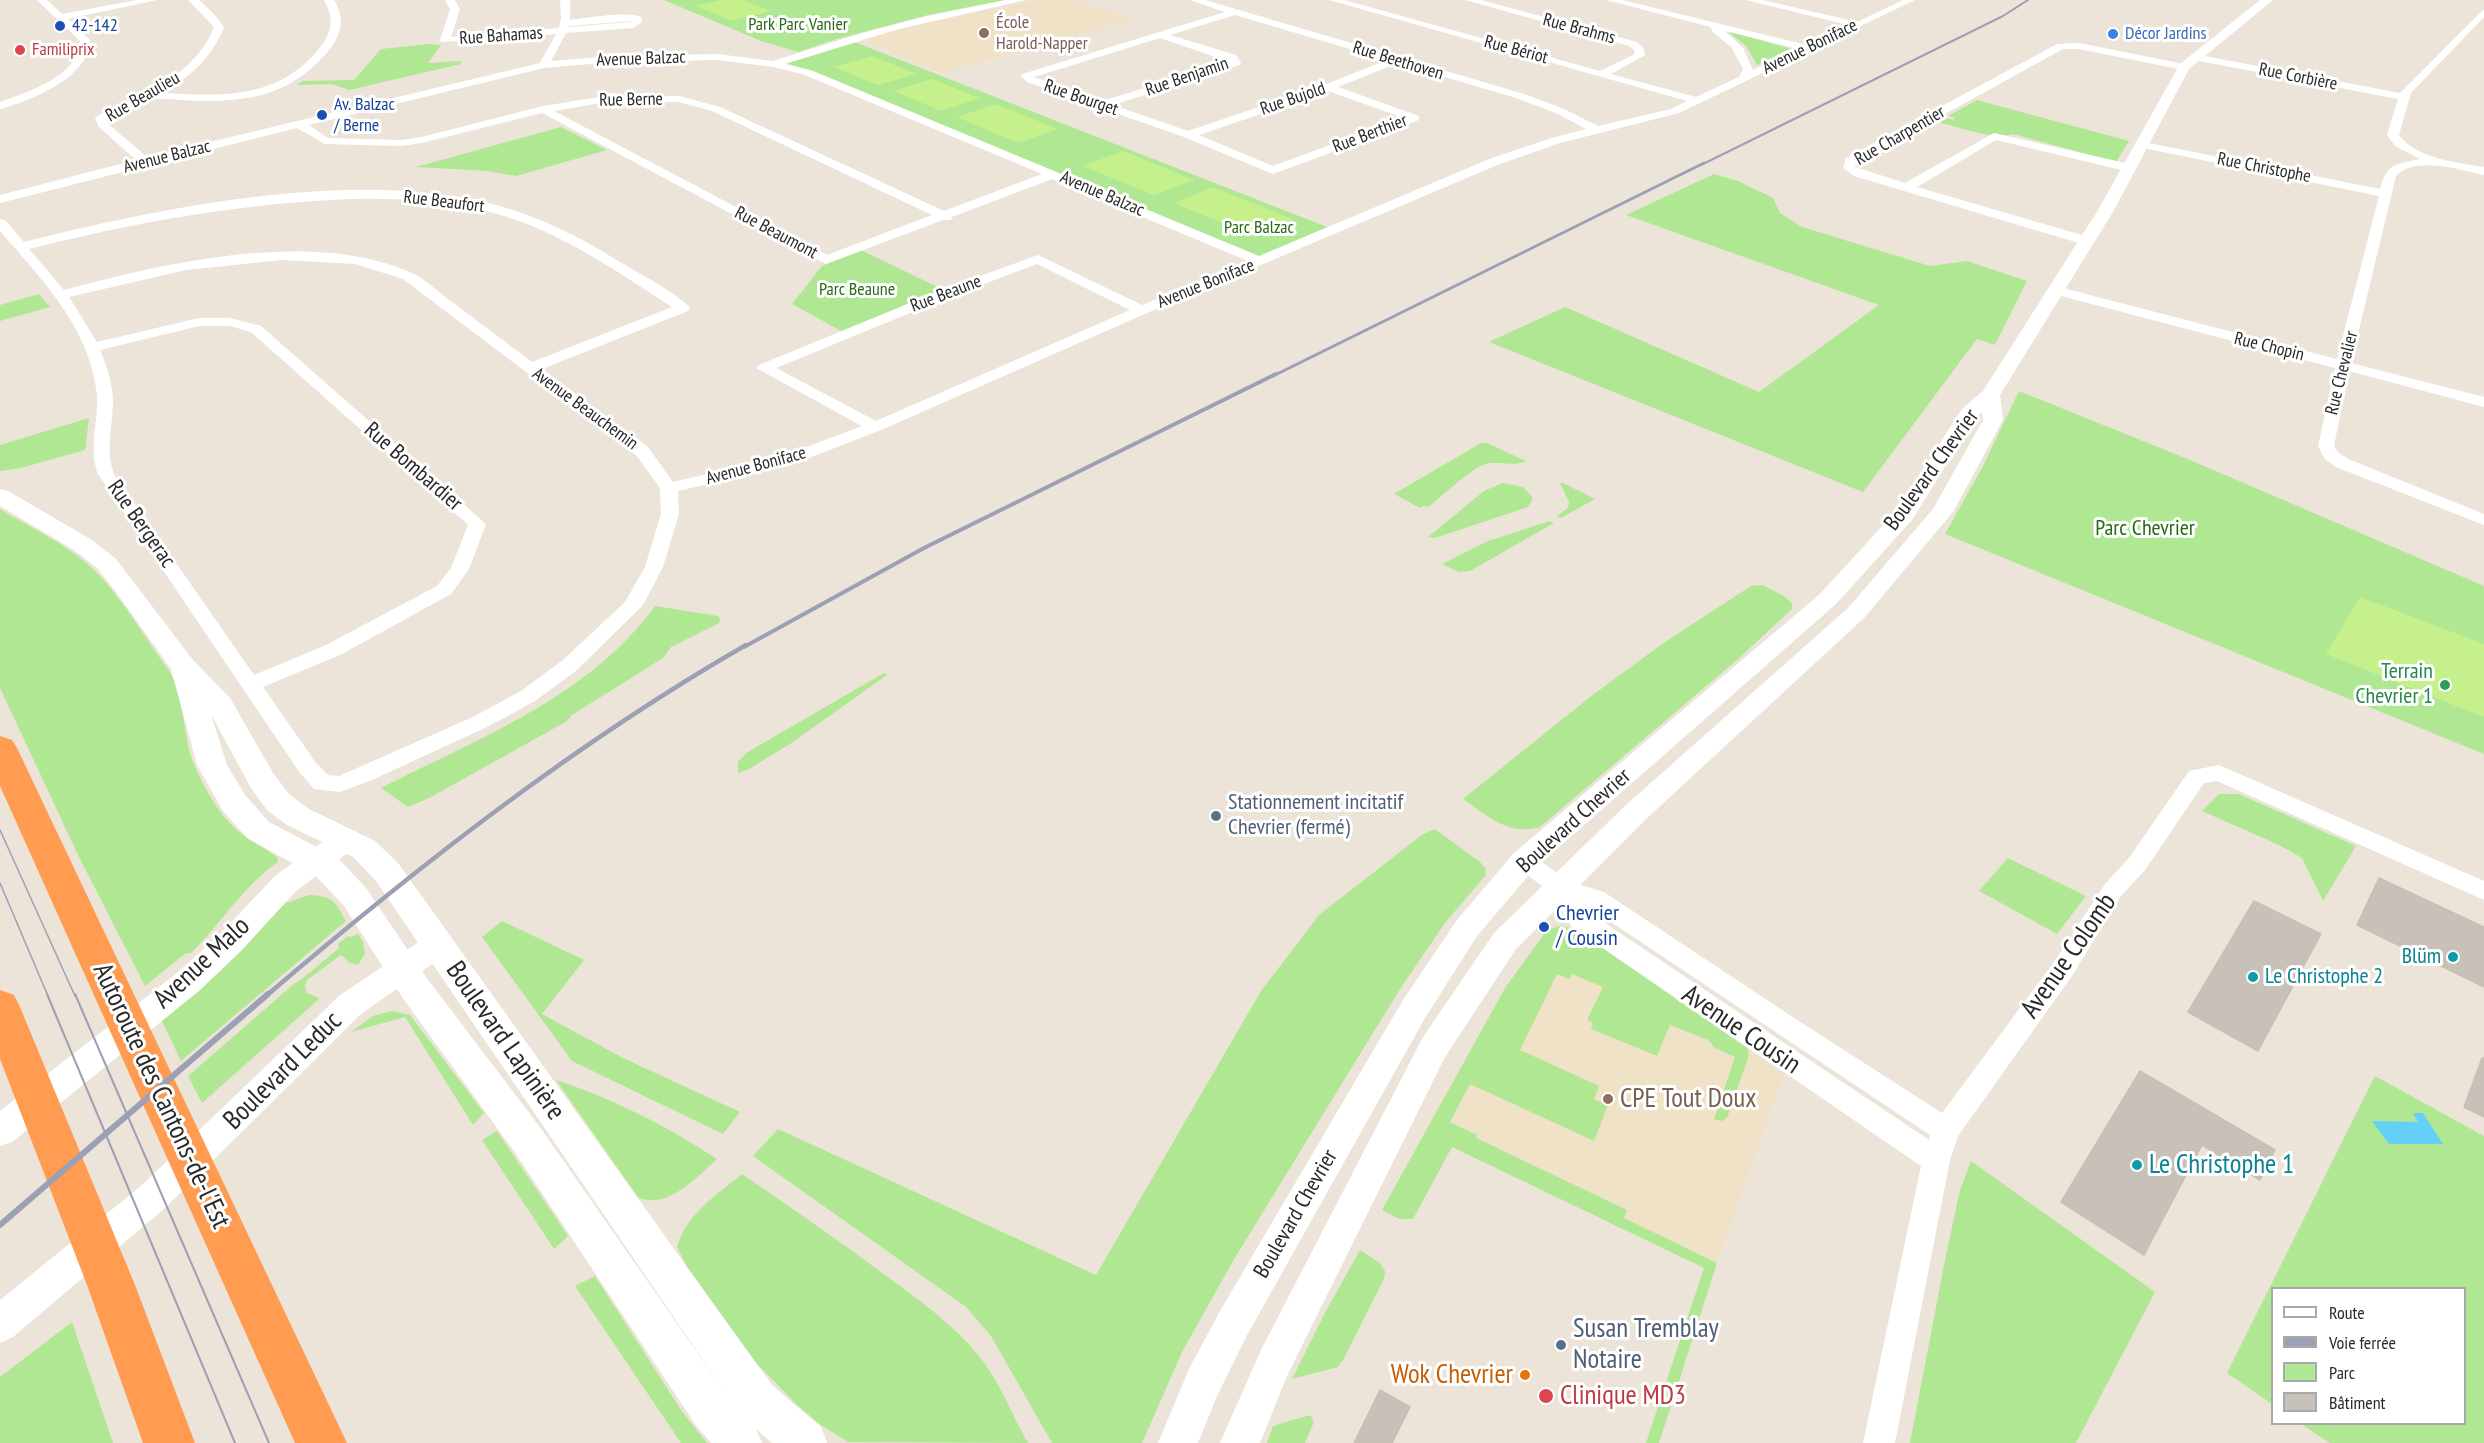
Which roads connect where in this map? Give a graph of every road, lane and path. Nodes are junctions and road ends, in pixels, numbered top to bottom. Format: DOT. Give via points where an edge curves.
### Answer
graph roads {
  1 [pos="42,0"];
  2 [pos="152,0"];
  3 [pos="193,0"];
  4 [pos="328,0"];
  5 [pos="450,0"];
  6 [pos="565,0"];
  7 [pos="1021,0"];
  8 [pos="1195,0"];
  9 [pos="1334,0"];
  10 [pos="1470,0"];
  11 [pos="1611,0"];
  12 [pos="1751,0"];
  13 [pos="1910,0"];
  14 [pos="2267,0"];
  15 [pos="1773,2"];
  16 [pos="1235,12"];
  17 [pos="2484,12"];
  18 [pos="61,17"];
  19 [pos="1707,24"];
  20 [pos="1855,24"];
  21 [pos="564,28"];
  22 [pos="1163,36"];
  23 [pos="1807,48"];
  24 [pos="1397,60"];
  25 [pos="2189,62"];
  26 [pos="774,64"];
  27 [pos="544,66"];
  28 [pos="1602,74"];
  29 [pos="1743,80"];
  30 [pos="1328,87"];
  31 [pos="150,96"];
  32 [pos="2403,97"];
  33 [pos="1698,101"];
  34 [pos="1102,105"];
  35 [pos="0,106"];
  36 [pos="543,109"];
  37 [pos="301,124"];
  38 [pos="1598,131"];
  39 [pos="1188,135"];
  40 [pos="2143,145"];
  41 [pos="2433,160"];
  42 [pos="145,161"];
  43 [pos="2130,168"];
  44 [pos="1273,170"];
  45 [pos="2484,171"];
  46 [pos="1054,174"];
  47 [pos="1906,188"];
  48 [pos="2384,193"];
  49 [pos="0,200"];
  50 [pos="946,217"];
  51 [pos="0,223"];
  52 [pos="2087,241"];
  53 [pos="20,247"];
  54 [pos="1260,261"];
  55 [pos="2055,290"];
  56 [pos="60,295"];
  57 [pos="1142,310"];
  58 [pos="93,347"];
  59 [pos="2343,366"];
  60 [pos="530,368"];
  61 [pos="1990,394"];
  62 [pos="2484,402"];
  63 [pos="875,427"];
  64 [pos="669,488"];
  65 [pos="0,496"];
  66 [pos="2484,520"];
  67 [pos="183,666"];
  68 [pos="250,684"];
  69 [pos="0,748"];
  70 [pos="347,840"];
  71 [pos="316,860"];
  72 [pos="1524,861"];
  73 [pos="1560,887"];
  74 [pos="2484,891"];
  75 [pos="437,945"];
  76 [pos="401,968"];
  77 [pos="0,1008"];
  78 [pos="1946,1130"];
  79 [pos="0,1131"];
  80 [pos="1936,1160"];
  81 [pos="0,1324"];
  82 [pos="169,1443"];
  83 [pos="321,1443"];
  84 [pos="740,1443"];
  85 [pos="805,1443"];
  86 [pos="1178,1443"];
  87 [pos="1240,1443"];
  88 [pos="1879,1443"];
  1 -- 18 [label="street"];
  2 -- 18 [label="street"];
  3 -- 31 [label="street, Rue Beaulieu" via="219,27 216,39 188,71"];
  4 -- 31 [label="street" via="338,18 336,32 311,66 281,87 235,98"];
  5 -- 21 [label="street, Rue Bahamas" via="455,9 445,40"];
  6 -- 21 [label="street" via="568,13"];
  7 -- 26 [label="street" via="878,30"];
  8 -- 16 [label="street, Rue Beethoven"];
  9 -- 28 [label="street, Rue Bériot"];
  10 -- 28 [label="street, Rue Brahms" via="1610,37 1639,49 1640,55"];
  11 -- 19 [label="street"];
  12 -- 15 [label="street"];
  13 -- 20 [label="street, Avenue Boniface"];
  14 -- 25 [label="street, Boulevard Chevrier"];
  15 -- 20 [label="street"];
  16 -- 22 [label="street, Rue Bourget"];
  16 -- 24 [label="street, Rue Beethoven"];
  17 -- 32 [label="street"];
  18 -- 35 [label="street" via="85,40 82,58 52,82"];
  19 -- 23 [label="street"];
  19 -- 29 [label="street, Avenue Boniface" via="1736,44 1744,56 1748,69"];
  20 -- 23 [label="street, Avenue Boniface"];
  21 -- 21 [label="street" via="633,24 638,21 627,18"];
  21 -- 27 [label="street"];
  22 -- 34 [label="street, Rue Benjamin" via="1232,57 1236,63"];
  22 -- 34 [label="street, Rue Bourget" via="1026,76"];
  23 -- 29 [label="street, Avenue Boniface"];
  24 -- 30 [label="street, Rue Bujold"];
  24 -- 38 [label="street, Rue Beethoven" via="1520,96"];
  25 -- 32 [label="street, Rue Corbière"];
  25 -- 40 [label="street, Boulevard Chevrier"];
  25 -- 47 [label="street, Rue Charpentier" via="2061,46 1850,161 1849,168 1858,173"];
  26 -- 27 [label="street, Avenue Balzac" via="717,57 669,57"];
  26 -- 46 [label="street, Avenue Balzac" via="809,73"];
  27 -- 37 [label="street, Avenue Balzac"];
  28 -- 33 [label="street, Rue Bériot"];
  29 -- 33 [label="street, Avenue Boniface"];
  30 -- 39 [label="street, Rue Bujold"];
  30 -- 44 [label="street, Rue Berthier" via="1415,118"];
  31 -- 42 [label="street, Rue Beaulieu" via="101,118 103,125"];
  32 -- 41 [label="street" via="2394,137 2403,146"];
  33 -- 38 [label="street, Avenue Boniface"];
  34 -- 39 [label="street, Rue Bourget"];
  36 -- 37 [label="street, Rue Berne" via="401,143 325,141"];
  36 -- 50 [label="street, Rue Berne" via="606,99 679,99 716,109"];
  36 -- 50 [label="street, Rue Beaumont" via="826,260"];
  37 -- 42 [label="street, Avenue Balzac"];
  38 -- 54 [label="street, Avenue Boniface" via="1496,161"];
  39 -- 44 [label="street, Rue Bourget"];
  40 -- 43 [label="street, Boulevard Chevrier"];
  40 -- 48 [label="street, Rue Christophe"];
  41 -- 45 [label="street"];
  41 -- 48 [label="street, Rue Chevalier" via="2396,168"];
  42 -- 49 [label="street, Avenue Balzac"];
  43 -- 47 [label="street" via="1994,136"];
  43 -- 52 [label="street, Boulevard Chevrier"];
  46 -- 50 [label="street, Rue Beaumont"];
  46 -- 54 [label="street, Avenue Balzac"];
  47 -- 52 [label="street, Rue Charpentier"];
  48 -- 59 [label="street, Rue Chevalier"];
  51 -- 53 [label="street, Rue Bergerac"];
  52 -- 55 [label="street, Boulevard Chevrier"];
  53 -- 56 [label="street, Rue Bergerac"];
  53 -- 60 [label="street, Rue Beaufort" via="150,216 236,202 366,194 433,198 472,202 575,239 683,308"];
  54 -- 57 [label="street, Avenue Boniface"];
  55 -- 59 [label="street, Rue Chopin"];
  55 -- 61 [label="street, Boulevard Chevrier"];
  56 -- 58 [label="street, Rue Bergerac" via="83,325"];
  56 -- 60 [label="street, Avenue Beauchemin" via="171,268 236,258 340,258 408,276"];
  57 -- 63 [label="street, Avenue Boniface"];
  57 -- 63 [label="street, Rue Beaune" via="1038,259 764,368"];
  58 -- 68 [label="street, Rue Bergerac" via="105,395 101,464"];
  58 -- 68 [label="street, Rue Bombardier" via="199,322 230,322 256,329 477,524 460,569 444,590 333,650"];
  59 -- 62 [label="street, Rue Chopin"];
  59 -- 66 [label="street, Rue Chevalier" via="2325,446 2331,455 2342,463"];
  60 -- 64 [label="street, Avenue Beauchemin" via="642,450"];
  61 -- 72 [label="street, Boulevard Chevrier" via="1969,413 1904,515 1828,599"];
  61 -- 73 [label="street, Boulevard Chevrier" via="1994,420 1942,512 1856,613 1636,812"];
  63 -- 64 [label="street, Avenue Boniface" via="785,461"];
  64 -- 68 [label="street, Rue Bergerac" via="670,513 654,567 633,605 570,665 528,696 480,722 332,785 318,780"];
  65 -- 67 [label="main road, Boulevard Lapinière" via="101,558"];
  67 -- 70 [label="main road, Boulevard Lapinière" via="220,705 278,802 298,817"];
  67 -- 71 [label="main road, Boulevard Lapinière" via="212,765 234,803 258,830"];
  69 -- 83 [label="highway, Autoroute des Cantons-de-l'Est"];
  70 -- 71 [label="street, Avenue Malo"];
  70 -- 75 [label="main road, Boulevard Lapinière" via="364,849 387,872"];
  71 -- 76 [label="main road, Boulevard Lapinière" via="355,897"];
  71 -- 79 [label="street, Avenue Malo" via="281,887 206,966"];
  72 -- 73 [label="street, Avenue Cousin"];
  72 -- 86 [label="street, Boulevard Chevrier" via="1467,928 1414,1009 1233,1324"];
  73 -- 78 [label="street, Avenue Cousin" via="1596,899"];
  73 -- 80 [label="street, Avenue Cousin" via="1581,920"];
  73 -- 87 [label="street, Boulevard Chevrier" via="1505,941 1434,1047 1274,1363"];
  74 -- 78 [label="street, Avenue Colomb" via="2219,773 2196,776"];
  75 -- 76 [label="street, Boulevard Leduc"];
  75 -- 85 [label="main road, Boulevard Lapinière" via="729,1363 758,1401"];
  76 -- 81 [label="street, Boulevard Leduc" via="340,1013 153,1197"];
  76 -- 84 [label="main road, Boulevard Lapinière" via="529,1142 710,1409"];
  77 -- 82 [label="highway" via="111,1285"];
  78 -- 80 [label="street, Avenue Colomb"];
  80 -- 88 [label="street, Avenue Colomb"];
}
